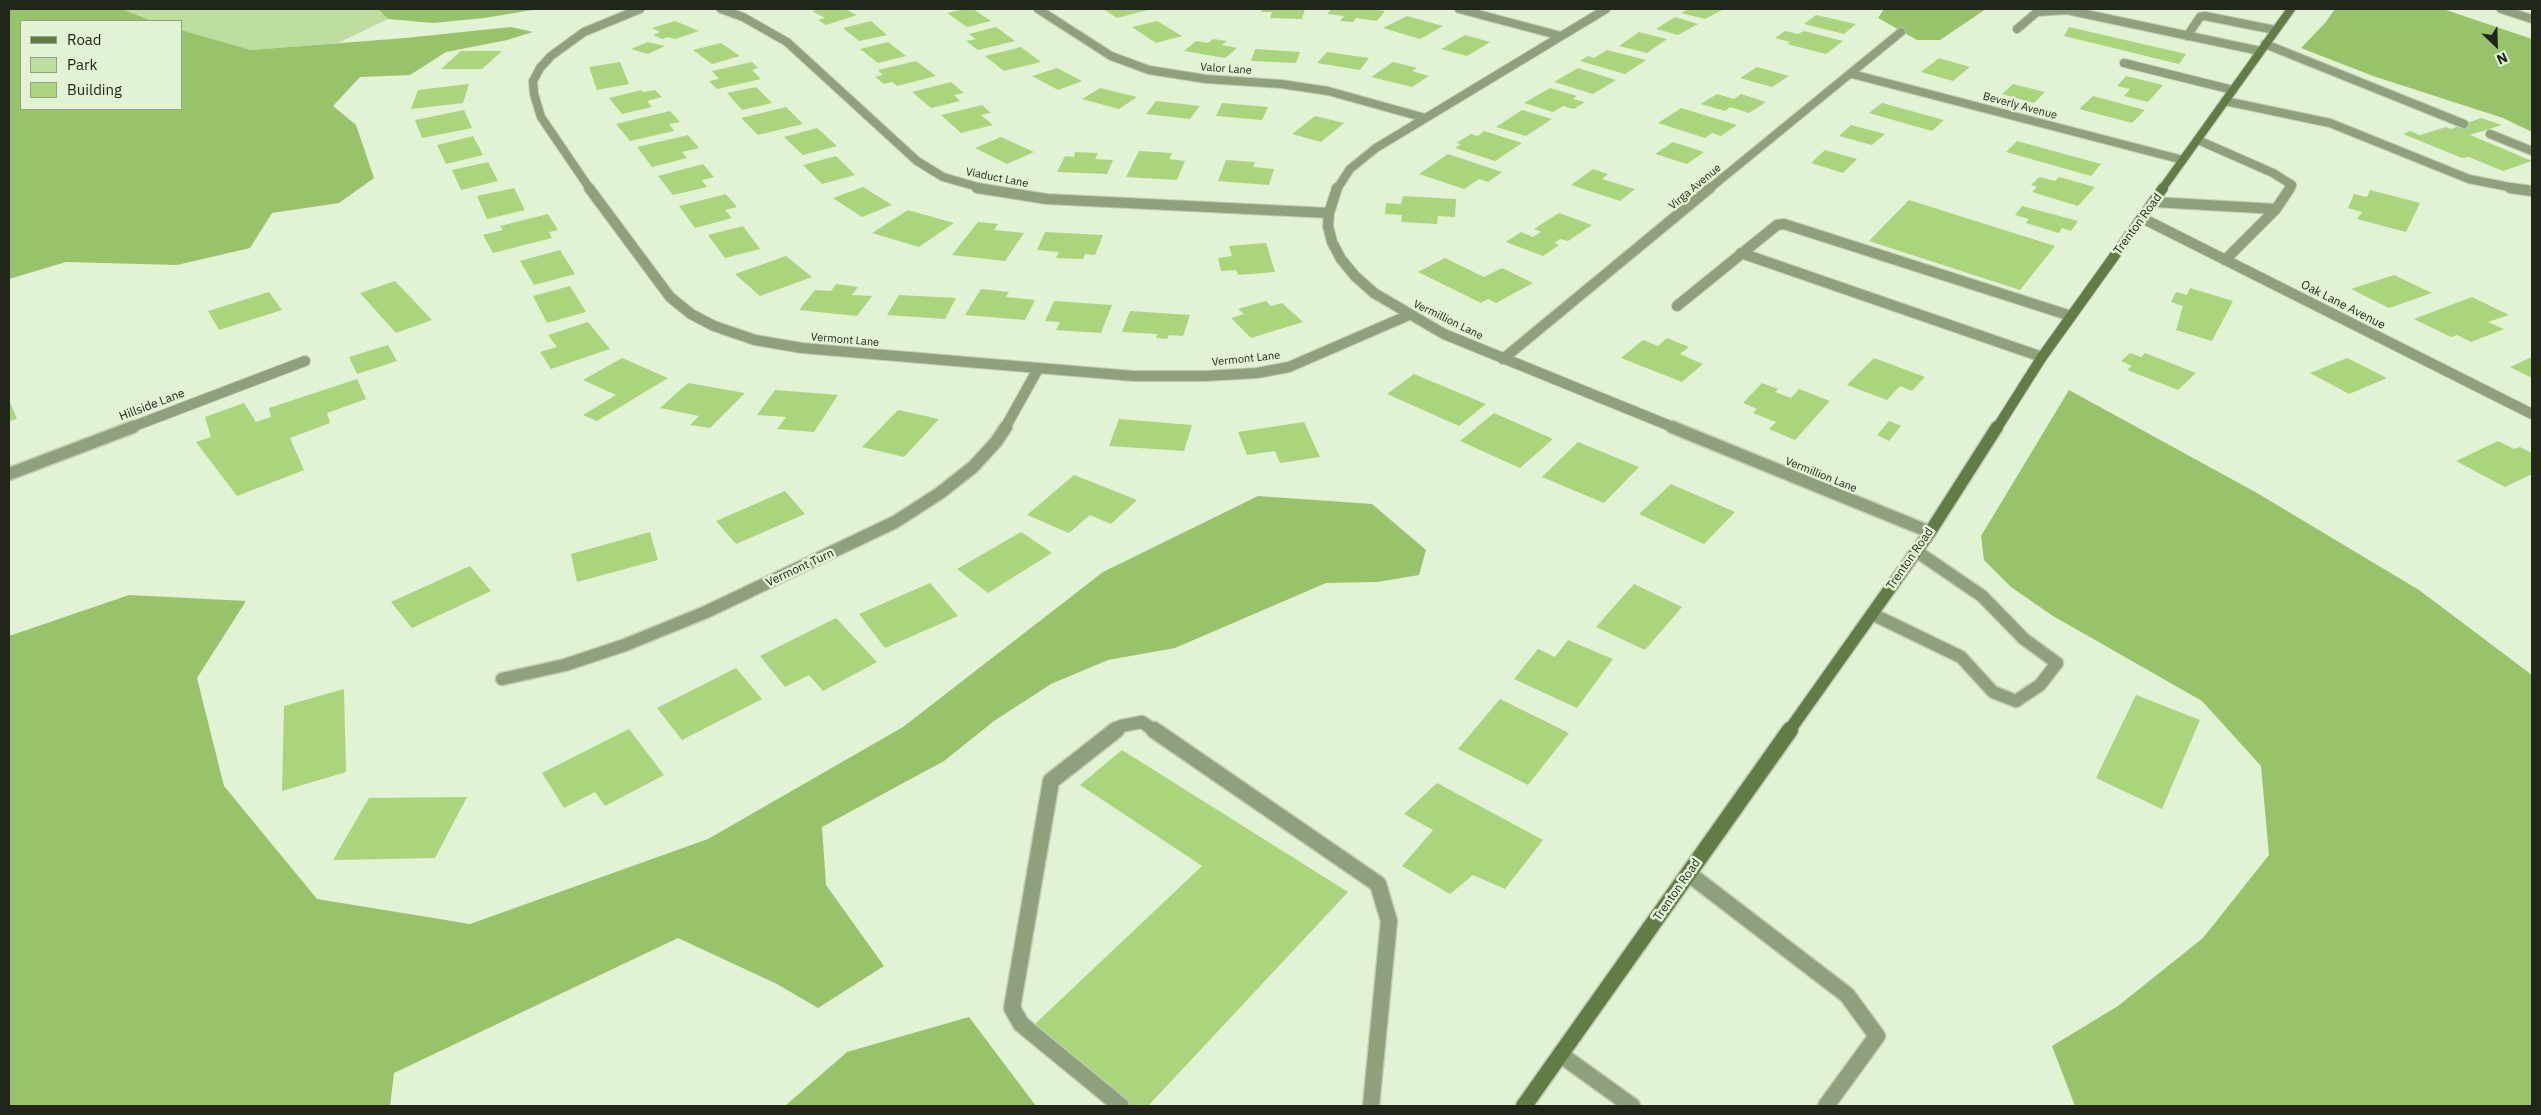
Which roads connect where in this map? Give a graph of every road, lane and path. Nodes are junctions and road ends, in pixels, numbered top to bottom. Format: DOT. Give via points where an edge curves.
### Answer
graph roads {
  1 [pos="640,9"];
  2 [pos="721,9"];
  3 [pos="1038,9"];
  4 [pos="1459,9"];
  5 [pos="1606,9"];
  6 [pos="2291,9"];
  7 [pos="2501,9"];
  8 [pos="2532,19"];
  9 [pos="2017,29"];
  10 [pos="2275,30"];
  11 [pos="1901,32"];
  12 [pos="1561,36"];
  13 [pos="2188,36"];
  14 [pos="2265,44"];
  15 [pos="2260,51"];
  16 [pos="2124,63"];
  17 [pos="1852,74"];
  18 [pos="2233,90"];
  19 [pos="2225,101"];
  20 [pos="1425,118"];
  21 [pos="2464,124"];
  22 [pos="2490,134"];
  23 [pos="2198,140"];
  24 [pos="2532,151"];
  25 [pos="2183,160"];
  26 [pos="2532,191"];
  27 [pos="2154,202"];
  28 [pos="2276,209"];
  29 [pos="1329,213"];
  30 [pos="2142,218"];
  31 [pos="1741,253"];
  32 [pos="2225,260"];
  33 [pos="1677,306"];
  34 [pos="1409,316"];
  35 [pos="2072,316"];
  36 [pos="2042,357"];
  37 [pos="1503,359"];
  38 [pos="305,361"];
  39 [pos="1038,369"];
  40 [pos="2532,414"];
  41 [pos="9,474"];
  42 [pos="1930,532"];
  43 [pos="1916,551"];
  44 [pos="1872,614"];
  45 [pos="502,679"];
  46 [pos="1689,874"];
  47 [pos="1560,1055"];
  48 [pos="1121,1106"];
  49 [pos="1371,1106"];
  50 [pos="1524,1106"];
  51 [pos="1632,1106"];
  52 [pos="1826,1106"];
  1 -- 39 [label="street, Vermont Lane" via="584,32 550,56 534,81 534,94 541,117 551,134 670,298 714,326 756,340 802,348"];
  2 -- 29 [label="street, Viaduct Lane" via="743,17 787,42 917,161 943,177 972,187 1046,199 1100,203"];
  3 -- 20 [label="street, Valor Lane" via="1111,56 1149,70 1206,79 1319,89"];
  4 -- 12 [label="street"];
  5 -- 12 [label="street, Vermillion Lane"];
  6 -- 10 [label="main road, Trenton Road"];
  7 -- 8 [label="street"];
  9 -- 13 [label="street" via="2038,12 2058,9"];
  10 -- 13 [label="street" via="2204,16"];
  10 -- 14 [label="main road, Trenton Road"];
  11 -- 17 [label="street, Virga Avenue"];
  12 -- 20 [label="street, Vermillion Lane"];
  13 -- 15 [label="street"];
  14 -- 15 [label="main road, Trenton Road"];
  14 -- 21 [label="street"];
  15 -- 18 [label="main road, Trenton Road"];
  16 -- 18 [label="street"];
  17 -- 25 [label="street, Beverly Avenue"];
  17 -- 37 [label="street, Virga Avenue"];
  18 -- 19 [label="main road, Trenton Road"];
  19 -- 23 [label="main road, Trenton Road"];
  19 -- 26 [label="street" via="2330,123 2469,179"];
  20 -- 29 [label="street, Vermillion Lane" via="1376,148 1350,169 1338,185"];
  22 -- 24 [label="street"];
  23 -- 25 [label="main road, Trenton Road"];
  23 -- 28 [label="street" via="2273,173 2292,185"];
  25 -- 27 [label="main road, Trenton Road"];
  27 -- 28 [label="street"];
  27 -- 30 [label="main road, Trenton Road"];
  28 -- 32 [label="street"];
  29 -- 34 [label="street, Vermillion Lane" via="1330,234 1341,258 1374,293"];
  30 -- 32 [label="street, Oak Lane Avenue"];
  30 -- 35 [label="main road, Trenton Road"];
  31 -- 33 [label="street"];
  31 -- 35 [label="street" via="1777,225 1784,224"];
  31 -- 36 [label="street"];
  32 -- 40 [label="street, Oak Lane Avenue"];
  34 -- 37 [label="street, Vermillion Lane"];
  34 -- 39 [label="street, Vermont Lane" via="1289,367 1257,373 1133,376"];
  35 -- 36 [label="main road, Trenton Road"];
  36 -- 42 [label="main road, Trenton Road"];
  37 -- 42 [label="street, Vermillion Lane"];
  38 -- 41 [label="street, Hillside Lane"];
  39 -- 45 [label="street, Vermont Turn" via="1016,412 979,461 940,493 895,522 706,612 625,645 565,665"];
  42 -- 43 [label="main road, Trenton Road"];
  43 -- 44 [label="main road, Trenton Road"];
  43 -- 44 [label="street" via="1982,596 2024,639 2057,663 2040,685 2016,701 1992,692 1962,657"];
  44 -- 46 [label="main road, Trenton Road"];
  46 -- 47 [label="main road, Trenton Road"];
  46 -- 52 [label="street" via="1847,995 1877,1036"];
  47 -- 50 [label="main road, Trenton Road"];
  47 -- 51 [label="street"];
  48 -- 49 [label="street" via="1021,1024 1012,1008 1050,782 1121,726 1142,722 1378,884 1389,921"];
}
